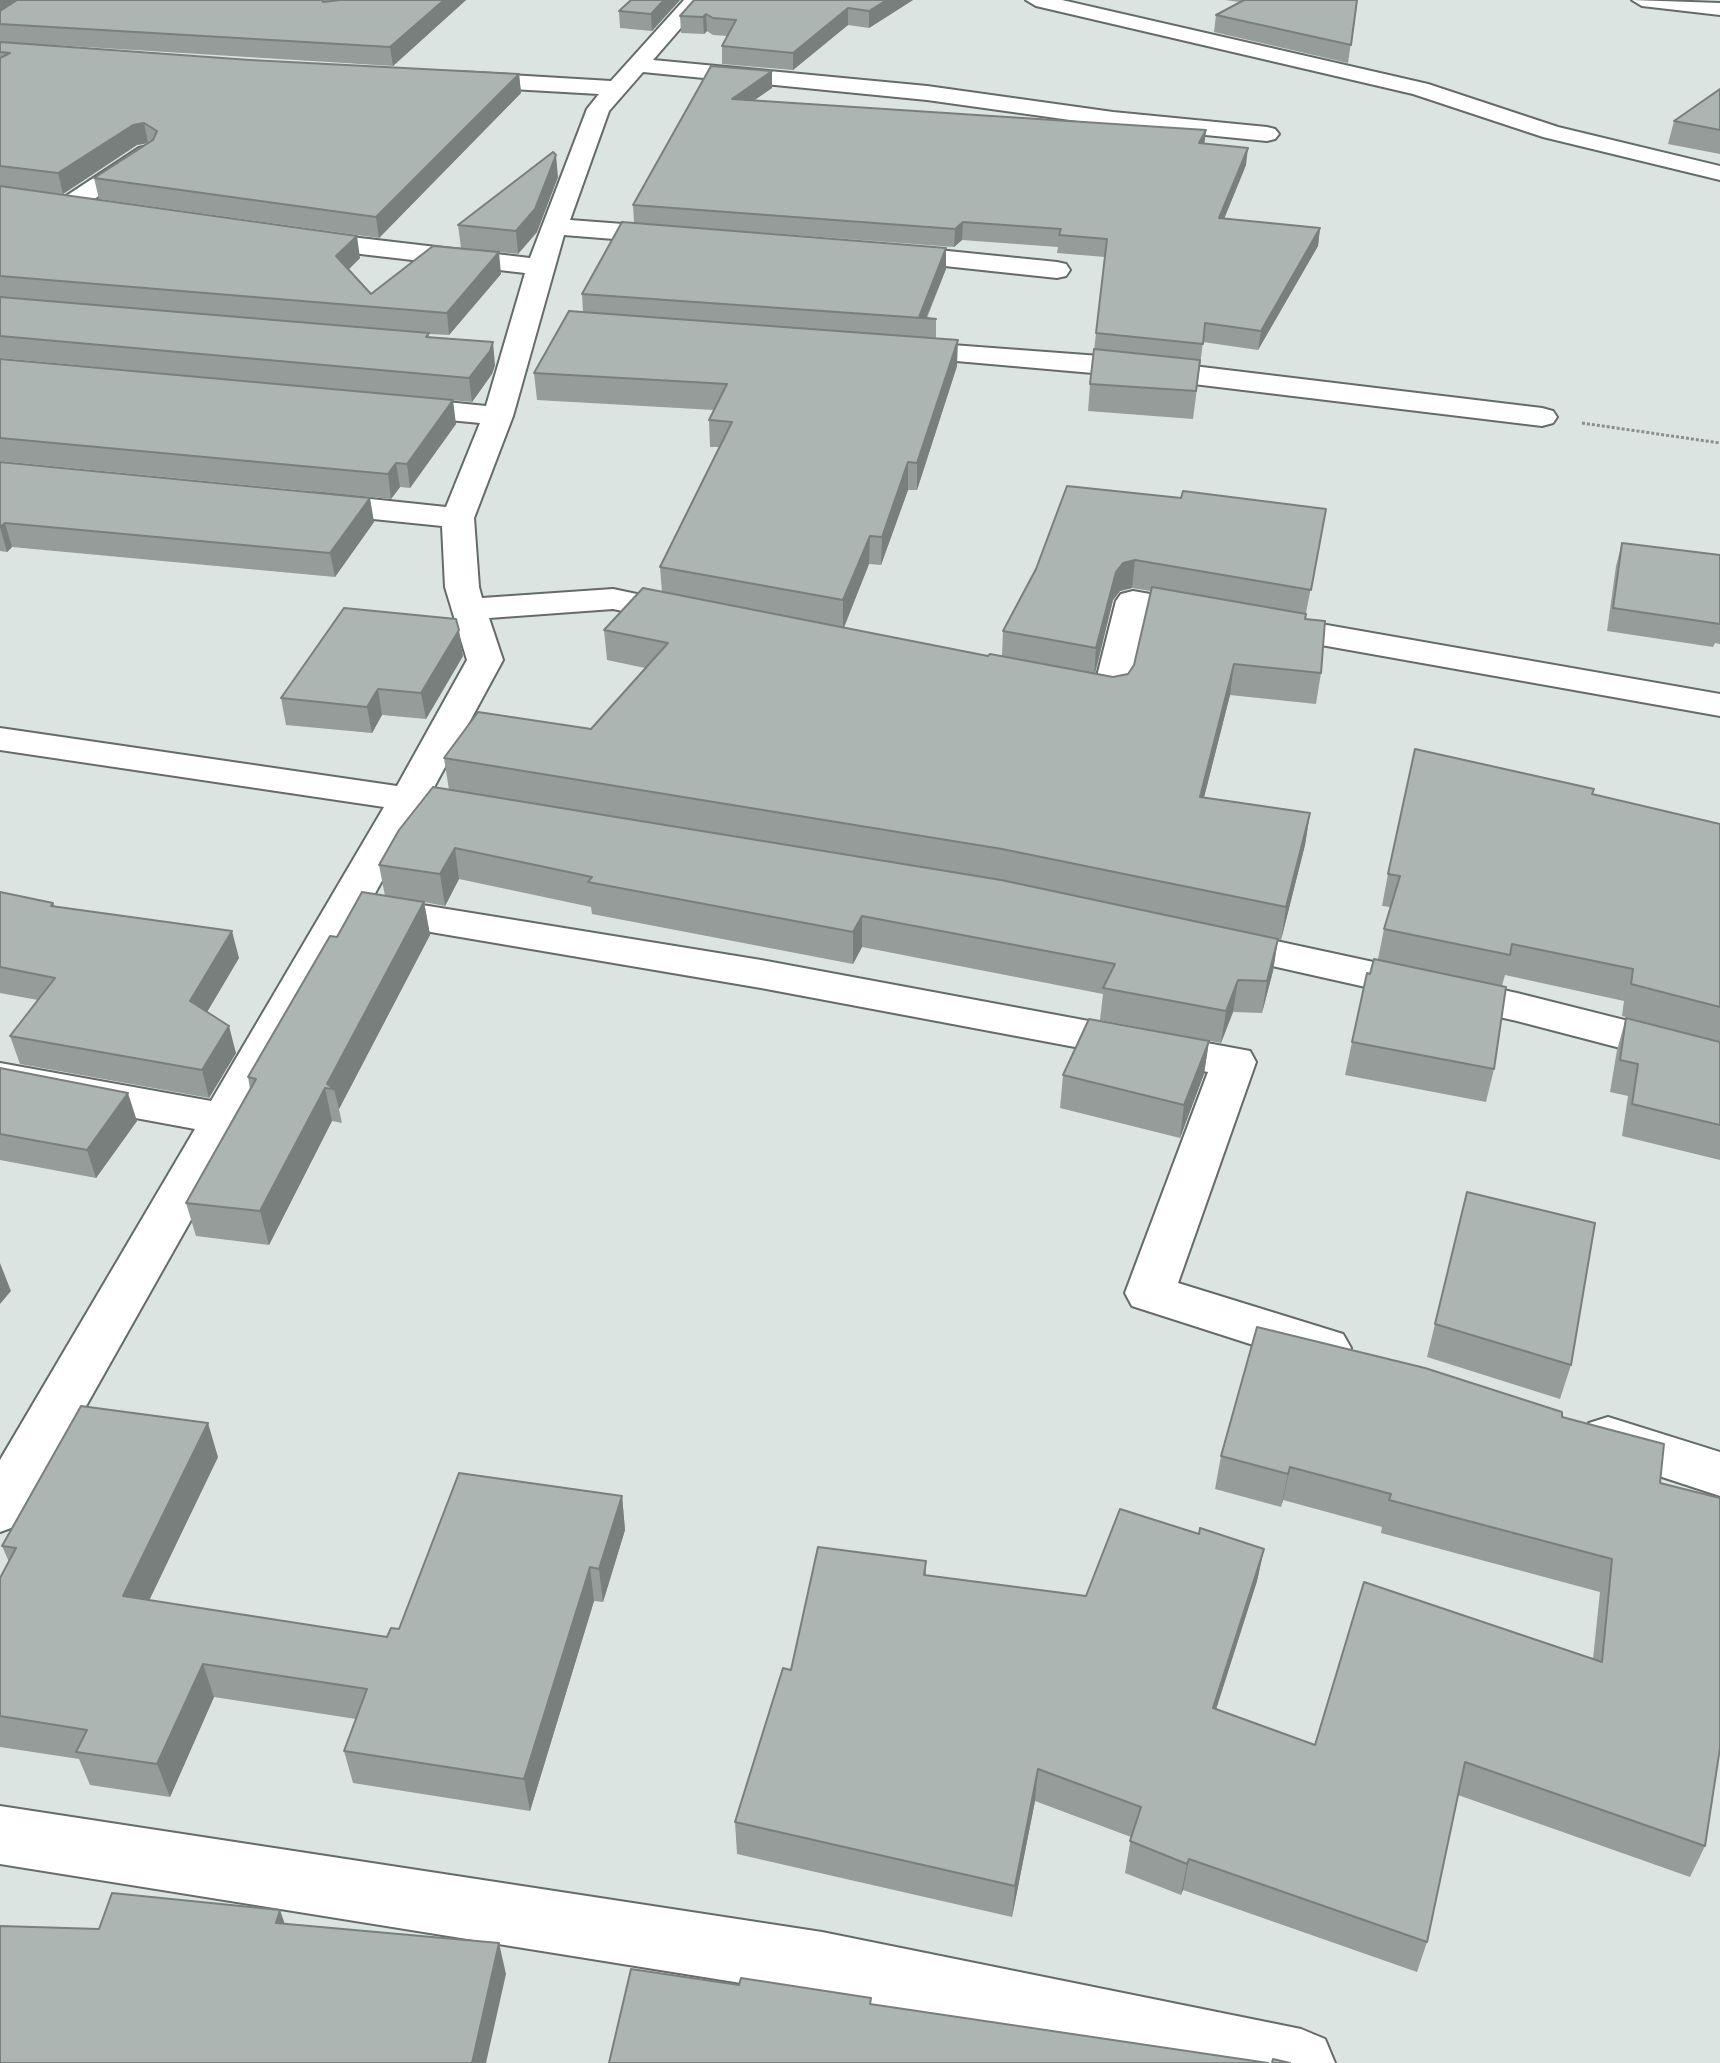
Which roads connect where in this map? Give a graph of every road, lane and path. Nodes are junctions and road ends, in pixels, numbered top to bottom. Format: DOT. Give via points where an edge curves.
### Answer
graph roads {
  1 [pos="695,0"];
  2 [pos="1036,0"];
  3 [pos="1642,0"];
  4 [pos="1720,9"];
  5 [pos="628,76"];
  6 [pos="443,79"];
  7 [pos="1267,134"];
  8 [pos="147,153"];
  9 [pos="1720,173"];
  10 [pos="40,203"];
  11 [pos="66,207"];
  12 [pos="98,211"];
  13 [pos="555,227"];
  14 [pos="271,235"];
  15 [pos="695,238"];
  16 [pos="866,251"];
  17 [pos="540,267"];
  18 [pos="1057,270"];
  19 [pos="873,348"];
  20 [pos="373,404"];
  21 [pos="498,416"];
  22 [pos="1542,417"];
  23 [pos="1720,443"];
  24 [pos="285,501"];
  25 [pos="458,518"];
  26 [pos="468,609"];
  27 [pos="722,620"];
  28 [pos="1033,679"];
  29 [pos="1720,705"];
  30 [pos="0,739"];
  31 [pos="409,798"];
  32 [pos="518,816"];
  33 [pos="348,905"];
  34 [pos="1181,934"];
  35 [pos="1720,1059"];
  36 [pos="0,1078"];
  37 [pos="224,1119"];
  38 [pos="1360,1359"];
  39 [pos="1570,1426"];
  40 [pos="1720,1474"];
  41 [pos="0,1509"];
  42 [pos="0,1835"];
  43 [pos="1301,2063"];
  1 -- 5 [label="street"];
  2 -- 9 [label="street" via="1420,89 1551,132"];
  3 -- 4 [label="street"];
  5 -- 6 [label="street"];
  5 -- 7 [label="street" via="927,93"];
  5 -- 13 [label="street" via="598,109"];
  8 -- 11 [label="street"];
  10 -- 11 [label="street"];
  11 -- 12 [label="street"];
  13 -- 15 [label="street"];
  13 -- 17 [label="street"];
  14 -- 17 [label="street"];
  16 -- 18 [label="street"];
  17 -- 21 [label="street"];
  19 -- 22 [label="street" via="1127,367"];
  20 -- 21 [label="street"];
  21 -- 25 [label="street"];
  22 -- 23 [label="path"];
  24 -- 25 [label="street"];
  25 -- 26 [label="street"];
  26 -- 27 [label="street" via="613,599"];
  26 -- 31 [label="street" via="485,660"];
  28 -- 29 [label="street" via="1111,694 1133,601"];
  30 -- 31 [label="street"];
  31 -- 32 [label="street"];
  31 -- 33 [label="street"];
  33 -- 37 [label="street"];
  33 -- 38 [label="street" via="761,974 1234,1062 1150,1293"];
  34 -- 35 [label="street" via="1517,1007"];
  36 -- 37 [label="street"];
  37 -- 41 [label="street"];
  39 -- 40 [label="street"];
  42 -- 43 [label="street" via="822,1964"];
}
